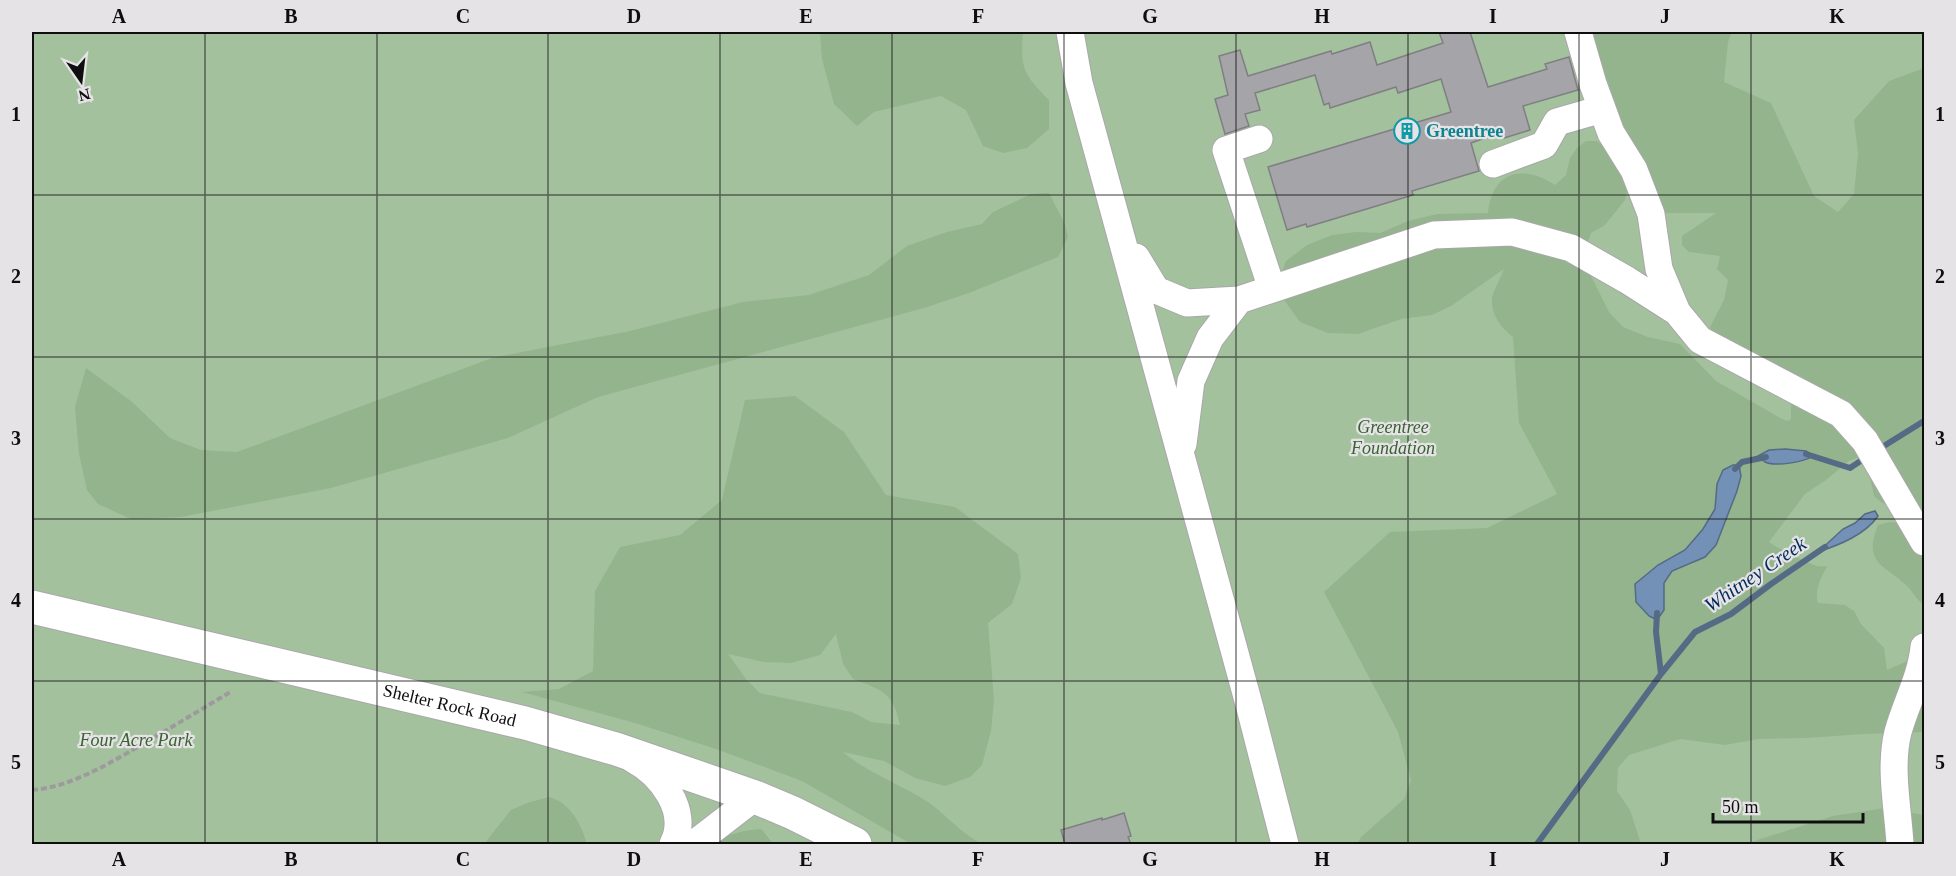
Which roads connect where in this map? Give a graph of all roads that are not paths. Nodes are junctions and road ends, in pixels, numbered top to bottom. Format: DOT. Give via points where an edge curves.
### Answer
graph roads {
  1 [pos="1070,32"];
  2 [pos="1578,32"];
  3 [pos="1602,109"];
  4 [pos="1258,139"];
  5 [pos="1493,164"];
  6 [pos="1120,230"];
  7 [pos="1272,289"];
  8 [pos="1239,300"];
  9 [pos="1677,312"];
  10 [pos="1181,457"];
  11 [pos="1924,542"];
  12 [pos="32,607"];
  13 [pos="1924,647"];
  14 [pos="616,749"];
  15 [pos="754,797"];
  16 [pos="673,844"];
  17 [pos="694,844"];
  18 [pos="855,844"];
  19 [pos="1285,844"];
  20 [pos="1900,844"];
  1 -- 6 [label="street" via="1079,83"];
  2 -- 3 [label="street"];
  3 -- 5 [label="street" via="1557,122 1544,145"];
  3 -- 9 [label="street" via="1611,133 1634,170 1651,214 1659,269"];
  4 -- 7 [label="street" via="1226,150"];
  6 -- 8 [label="street" via="1156,290 1186,303"];
  6 -- 10 [label="street"];
  7 -- 8 [label="street"];
  7 -- 9 [label="street" via="1434,235 1512,232 1571,248"];
  8 -- 10 [label="street" via="1210,338 1191,381"];
  9 -- 11 [label="street" via="1700,340 1841,414 1865,441"];
  10 -- 19 [label="street"];
  12 -- 14 [label="main road, Shelter Rock Road" via="525,723"];
  13 -- 20 [label="street" via="1923,661 1898,733 1894,772"];
  14 -- 15 [label="main road, Shelter Rock Road"];
  14 -- 16 [label="street" via="639,762 667,789 678,821"];
  15 -- 17 [label="street"];
  15 -- 18 [label="main road, Shelter Rock Road"];
}
